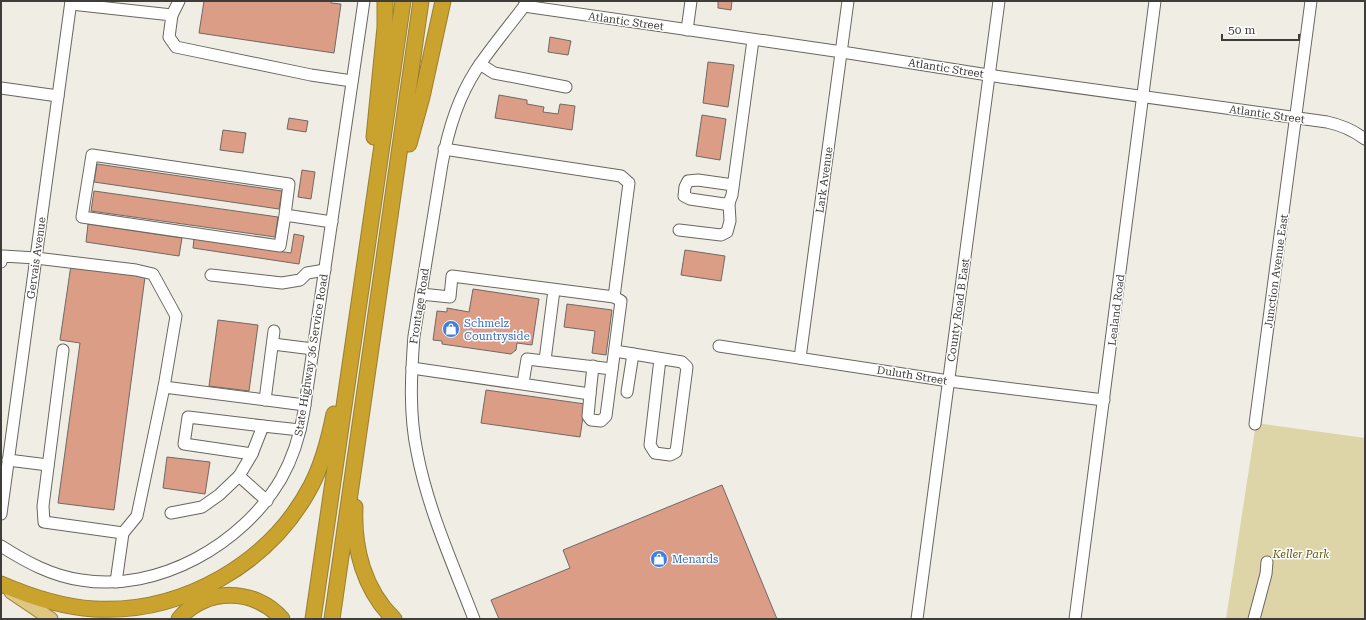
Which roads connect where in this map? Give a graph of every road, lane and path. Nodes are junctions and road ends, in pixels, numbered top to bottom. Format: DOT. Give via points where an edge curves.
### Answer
graph roads {
  1 [pos="179,1"];
  2 [pos="364,1"];
  3 [pos="385,1"];
  4 [pos="404,1"];
  5 [pos="421,1"];
  6 [pos="443,1"];
  7 [pos="691,1"];
  8 [pos="848,1"];
  9 [pos="999,1"];
  10 [pos="1155,1"];
  11 [pos="1311,1"];
  12 [pos="71,3"];
  13 [pos="526,4"];
  14 [pos="172,15"];
  15 [pos="687,30"];
  16 [pos="753,40"];
  17 [pos="842,52"];
  18 [pos="480,64"];
  19 [pos="990,75"];
  20 [pos="352,81"];
  21 [pos="566,87"];
  22 [pos="1,88"];
  23 [pos="58,96"];
  24 [pos="1143,97"];
  25 [pos="1296,118"];
  26 [pos="1365,139"];
  27 [pos="444,150"];
  28 [pos="733,185"];
  29 [pos="729,202"];
  30 [pos="392,207"];
  31 [pos="285,215"];
  32 [pos="332,222"];
  33 [pos="680,230"];
  34 [pos="36,258"];
  35 [pos="1,262"];
  36 [pos="325,270"];
  37 [pos="211,275"];
  38 [pos="362,288"];
  39 [pos="554,290"];
  40 [pos="421,294"];
  41 [pos="614,297"];
  42 [pos="358,312"];
  43 [pos="274,330"];
  44 [pos="273,344"];
  45 [pos="719,346"];
  46 [pos="313,349"];
  47 [pos="63,350"];
  48 [pos="615,351"];
  49 [pos="633,354"];
  50 [pos="800,358"];
  51 [pos="660,359"];
  52 [pos="545,360"];
  53 [pos="593,366"];
  54 [pos="412,368"];
  55 [pos="612,369"];
  56 [pos="948,381"];
  57 [pos="523,383"];
  58 [pos="164,386"];
  59 [pos="627,392"];
  60 [pos="590,394"];
  61 [pos="265,400"];
  62 [pos="1104,400"];
  63 [pos="305,405"];
  64 [pos="1255,424"];
  65 [pos="263,426"];
  66 [pos="358,429"];
  67 [pos="300,430"];
  68 [pos="252,454"];
  69 [pos="8,460"];
  70 [pos="48,465"];
  71 [pos="239,476"];
  72 [pos="266,501"];
  73 [pos="1,514"];
  74 [pos="171,514"];
  75 [pos="123,533"];
  76 [pos="1,546"];
  77 [pos="1267,562"];
  78 [pos="116,582"];
  79 [pos="1,584"];
  80 [pos="51,619"];
  81 [pos="179,619"];
  82 [pos="282,619"];
  83 [pos="313,619"];
  84 [pos="332,619"];
  85 [pos="394,619"];
  86 [pos="474,619"];
  87 [pos="917,619"];
  88 [pos="1076,619"];
  89 [pos="1254,619"];
  1 -- 14 [label="street"];
  2 -- 20 [label="street, State Highway 36 Service Road"];
  3 -- 38 [label="highway" via="385,27"];
  4 -- 38 [label="highway"];
  5 -- 30 [label="highway"];
  6 -- 30 [label="highway" via="422,98"];
  7 -- 15 [label="street"];
  8 -- 17 [label="street, Lark Avenue"];
  9 -- 19 [label="street, County Road B East"];
  10 -- 24 [label="street, Lealand Road"];
  11 -- 25 [label="street, Junction Avenue East"];
  12 -- 14 [label="street"];
  12 -- 23 [label="street, Gervais Avenue"];
  13 -- 15 [label="street, Atlantic Street"];
  13 -- 18 [label="street, Frontage Road"];
  14 -- 20 [label="street" via="170,37 176,47"];
  15 -- 16 [label="street, Atlantic Street"];
  16 -- 17 [label="street, Atlantic Street"];
  16 -- 28 [label="street"];
  17 -- 19 [label="street, Atlantic Street"];
  17 -- 50 [label="street, Lark Avenue"];
  18 -- 21 [label="street" via="494,72"];
  18 -- 27 [label="street, Frontage Road" via="463,93"];
  19 -- 24 [label="street, Atlantic Street"];
  19 -- 56 [label="street, County Road B East"];
  20 -- 32 [label="street, State Highway 36 Service Road"];
  22 -- 23 [label="street"];
  23 -- 34 [label="street, Gervais Avenue"];
  24 -- 25 [label="street, Atlantic Street"];
  24 -- 62 [label="street, Lealand Road"];
  25 -- 26 [label="street, Atlantic Street" via="1340,125"];
  25 -- 64 [label="street, Junction Avenue East"];
  27 -- 40 [label="street, Frontage Road"];
  27 -- 41 [label="street" via="621,176 629,183"];
  28 -- 29 [label="street"];
  28 -- 29 [label="street" via="698,180 688,181 685,187 684,196 690,199 724,204"];
  29 -- 33 [label="street" via="730,221 724,234"];
  30 -- 66 [label="highway"];
  31 -- 31 [label="street" via="280,246 82,217 92,155 289,184"];
  31 -- 32 [label="street"];
  32 -- 36 [label="street, State Highway 36 Service Road"];
  34 -- 35 [label="street" via="3,256"];
  34 -- 58 [label="street" via="153,274 176,316"];
  34 -- 69 [label="street, Gervais Avenue"];
  36 -- 37 [label="street" via="307,272 300,280 282,283"];
  36 -- 46 [label="street, State Highway 36 Service Road"];
  38 -- 42 [label="highway"];
  39 -- 40 [label="street" via="452,276 450,297"];
  39 -- 41 [label="street"];
  39 -- 52 [label="street"];
  40 -- 54 [label="street, Frontage Road"];
  41 -- 48 [label="street" via="621,301"];
  42 -- 79 [label="highway" via="327,448 312,486 285,526 250,560 193,593 146,606 120,609 68,606 34,597"];
  42 -- 83 [label="highway"];
  43 -- 44 [label="street"];
  44 -- 46 [label="street"];
  44 -- 61 [label="street"];
  45 -- 50 [label="street, Duluth Street"];
  46 -- 63 [label="street, State Highway 36 Service Road"];
  47 -- 70 [label="street"];
  48 -- 49 [label="street"];
  48 -- 55 [label="street"];
  49 -- 51 [label="street"];
  49 -- 59 [label="street"];
  50 -- 56 [label="street, Duluth Street"];
  51 -- 51 [label="street" via="682,362 687,367 676,452 670,455 655,453 650,445"];
  52 -- 53 [label="street"];
  52 -- 57 [label="street" via="527,359"];
  53 -- 55 [label="street"];
  53 -- 60 [label="street"];
  54 -- 57 [label="street"];
  54 -- 86 [label="street, Frontage Road" via="413,425 421,472"];
  55 -- 60 [label="street" via="606,416 601,421 591,420 588,416"];
  56 -- 62 [label="street, Duluth Street"];
  56 -- 87 [label="street, County Road B East"];
  57 -- 60 [label="street"];
  58 -- 61 [label="street"];
  58 -- 75 [label="street" via="137,516"];
  61 -- 63 [label="street"];
  62 -- 88 [label="street, Lealand Road"];
  63 -- 67 [label="street, State Highway 36 Service Road"];
  65 -- 67 [label="street"];
  65 -- 68 [label="street"];
  65 -- 68 [label="street" via="188,416 184,444"];
  66 -- 84 [label="highway"];
  66 -- 85 [label="highway" via="355,511 358,552 371,588"];
  67 -- 72 [label="street, State Highway 36 Service Road" via="281,479"];
  68 -- 71 [label="street"];
  69 -- 70 [label="street"];
  69 -- 73 [label="street, Gervais Avenue"];
  70 -- 75 [label="street" via="43,506 44,522"];
  71 -- 72 [label="street"];
  71 -- 74 [label="street" via="202,507"];
  72 -- 78 [label="street, State Highway 36 Service Road" via="232,536 193,560 154,575"];
  75 -- 78 [label="street"];
  76 -- 78 [label="street, State Highway 36 Service Road" via="22,560 63,576"];
  77 -- 89 [label="street"];
  79 -- 80 [label="main road"];
  81 -- 82 [label="highway" via="202,601 228,595 255,600"];
}
